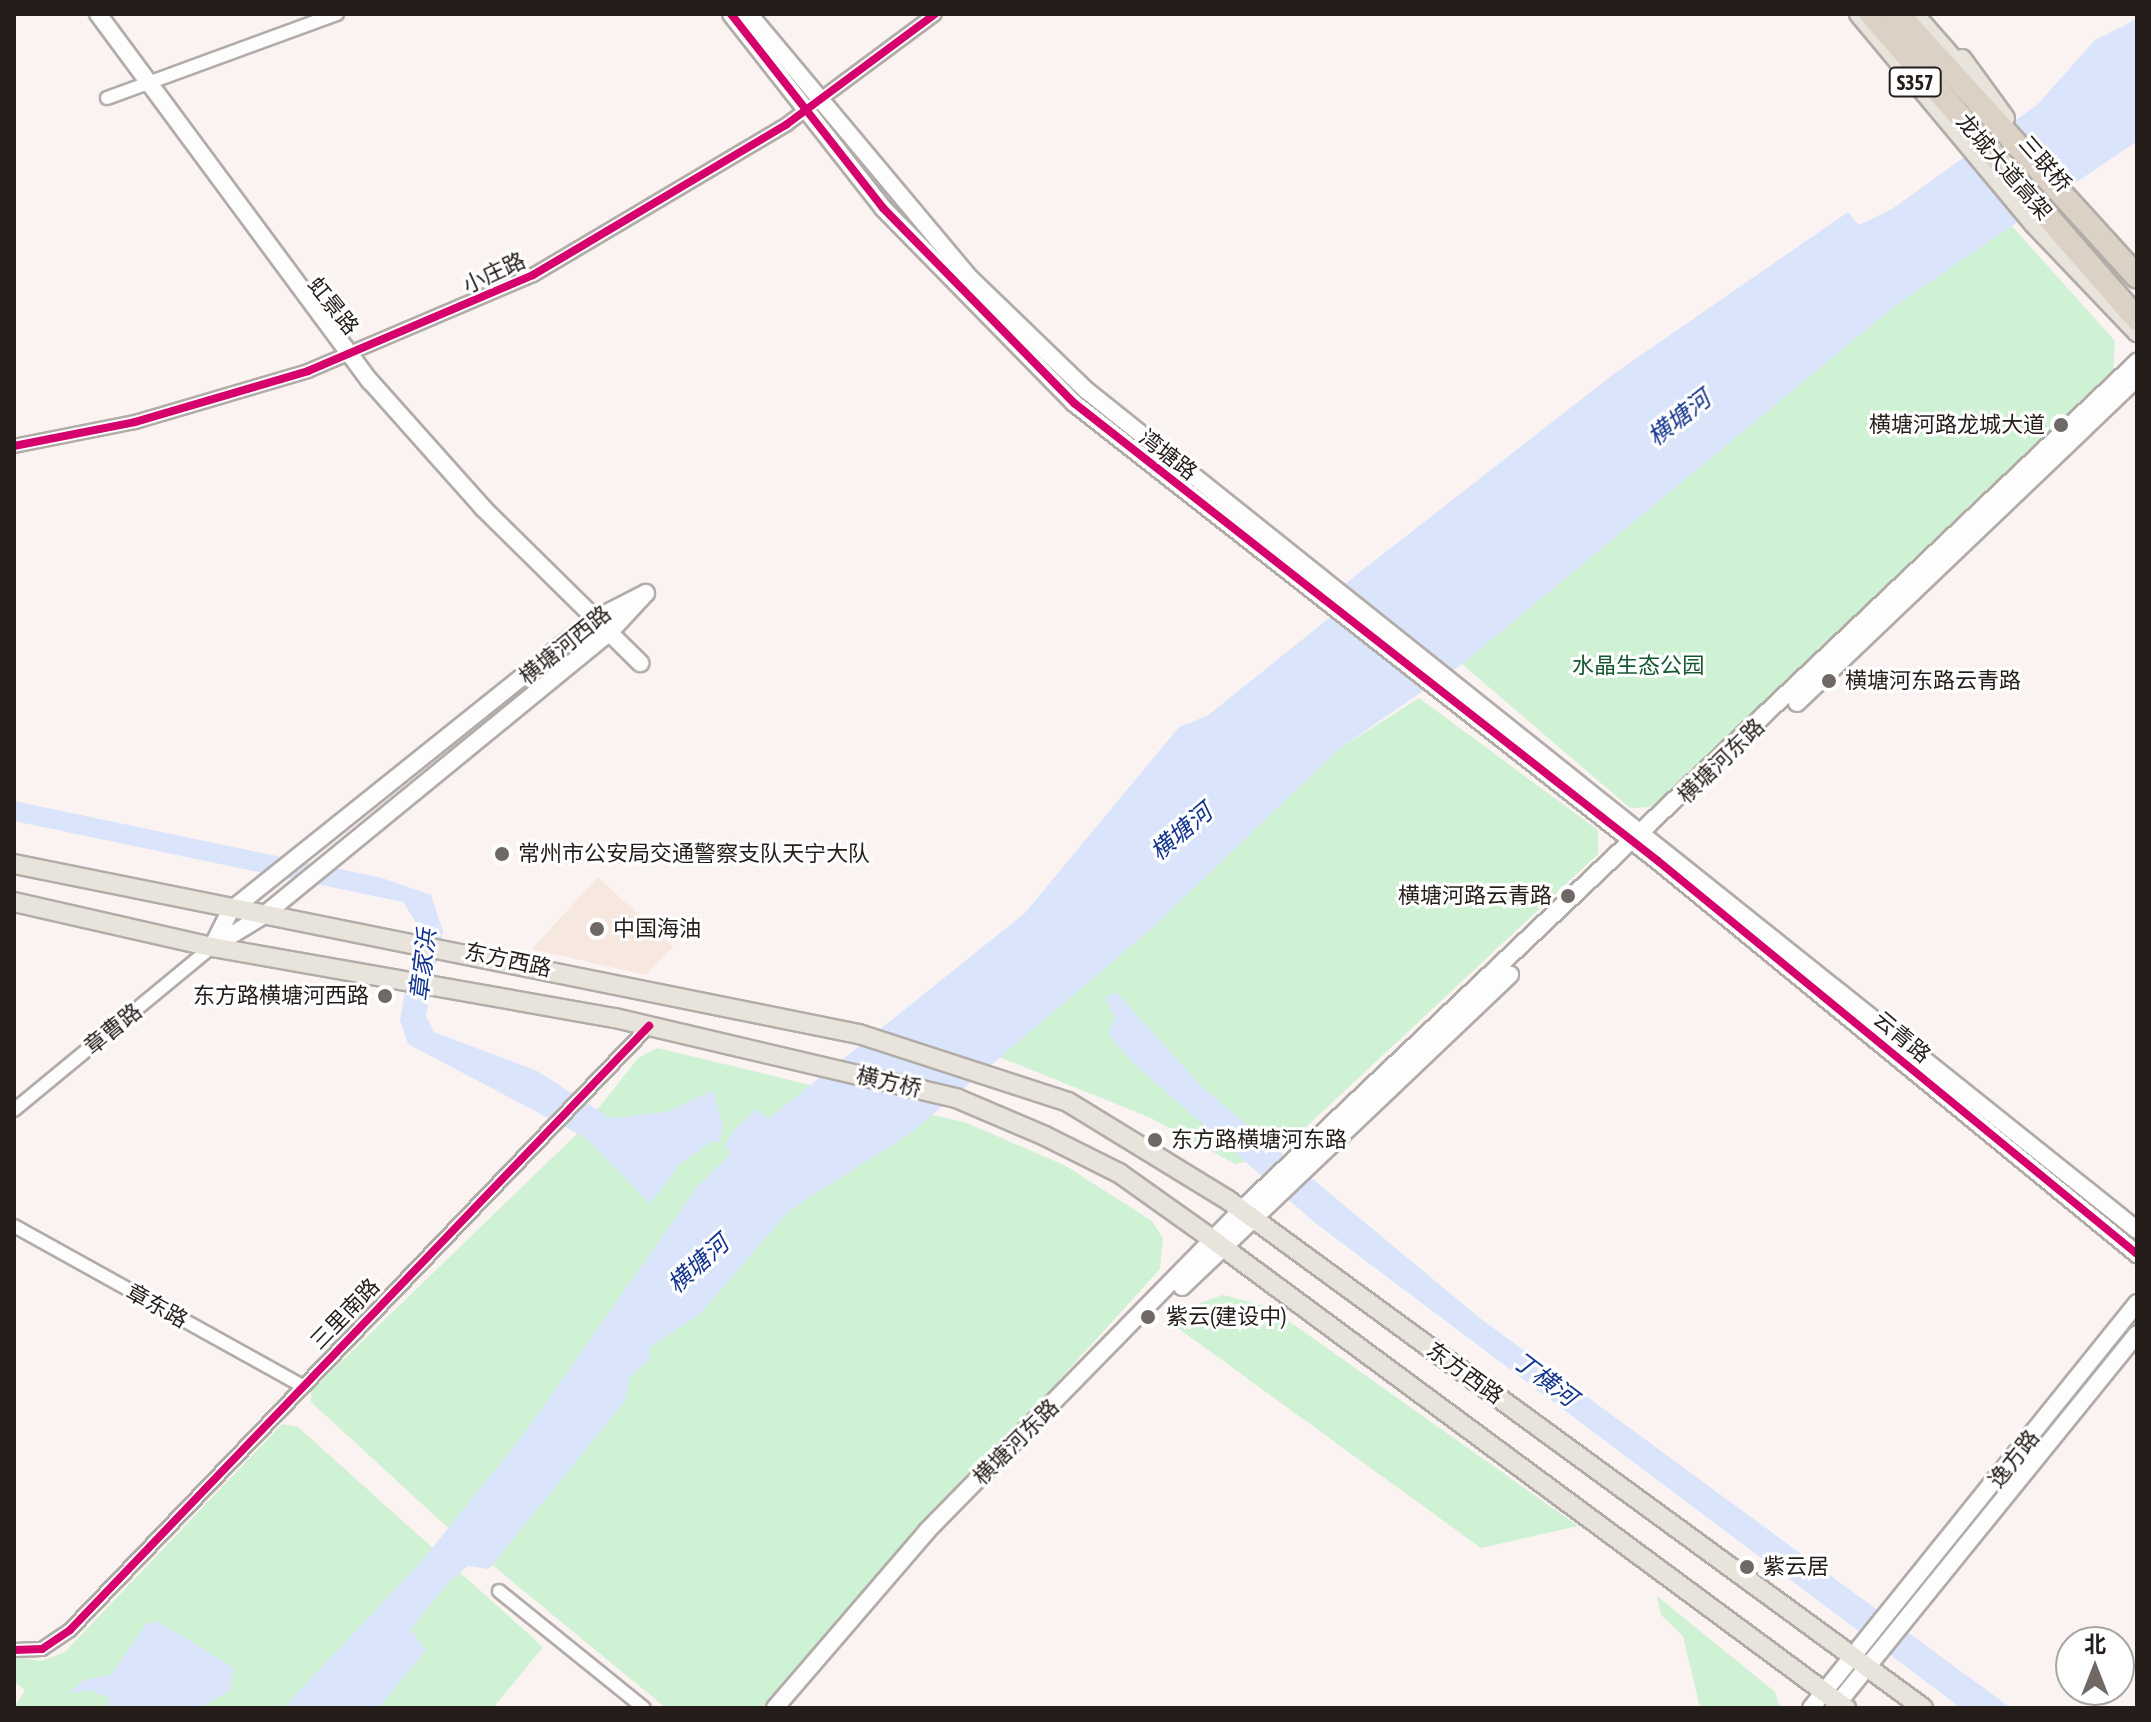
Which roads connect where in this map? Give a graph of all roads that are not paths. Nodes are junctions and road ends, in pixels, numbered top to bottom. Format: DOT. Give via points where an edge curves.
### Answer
graph roads {
  1 [pos="98,14"];
  2 [pos="337,14"];
  3 [pos="731,14"];
  4 [pos="749,14"];
  5 [pos="935,14"];
  6 [pos="1859,14"];
  7 [pos="1871,14"];
  8 [pos="1898,14"];
  9 [pos="1914,14"];
  10 [pos="1928,14"];
  11 [pos="148,84"];
  12 [pos="107,98"];
  13 [pos="817,99"];
  14 [pos="803,110"];
  15 [pos="2005,118"];
  16 [pos="2137,267"];
  17 [pos="2137,277"];
  18 [pos="2137,319"];
  19 [pos="2137,332"];
  20 [pos="349,354"];
  21 [pos="2137,362"];
  22 [pos="2137,378"];
  23 [pos="14,446"];
  24 [pos="595,619"];
  25 [pos="609,633"];
  26 [pos="640,663"];
  27 [pos="1644,841"];
  28 [pos="14,864"];
  29 [pos="14,902"];
  30 [pos="230,911"];
  31 [pos="264,915"];
  32 [pos="212,947"];
  33 [pos="649,1026"];
  34 [pos="859,1034"];
  35 [pos="822,1067"];
  36 [pos="986,1071"];
  37 [pos="956,1098"];
  38 [pos="14,1110"];
  39 [pos="1248,1214"];
  40 [pos="14,1226"];
  41 [pos="2137,1230"];
  42 [pos="1218,1244"];
  43 [pos="2137,1254"];
  44 [pos="2137,1303"];
  45 [pos="2137,1334"];
  46 [pos="301,1385"];
  47 [pos="499,1591"];
  48 [pos="1896,1618"];
  49 [pos="14,1650"];
  50 [pos="1865,1655"];
  51 [pos="1835,1702"];
  52 [pos="644,1708"];
  53 [pos="775,1708"];
  54 [pos="786,1708"];
  55 [pos="1811,1708"];
  56 [pos="1923,1708"];
  1 -- 11 [label="street, 虹景路"];
  2 -- 11 [label="street"];
  3 -- 14 [label="street"];
  4 -- 13 [label="street, 湾塘路"];
  5 -- 13 [label="street, 小庄路"];
  6 -- 19 [label="main road, S357" via="2033,223"];
  7 -- 18 [label="highway, 龙城大道高架"];
  8 -- 17 [label="highway, 龙城大道高架"];
  9 -- 15 [label="main road, S357"];
  10 -- 15 [label="main road"];
  11 -- 12 [label="street"];
  11 -- 20 [label="street, 虹景路"];
  13 -- 14 [label="street, 小庄路"];
  13 -- 27 [label="street, 湾塘路" via="967,275 1086,390 1458,684"];
  14 -- 20 [label="street, 小庄路" via="533,275"];
  14 -- 27 [label="street" via="883,208 1074,403 1446,697"];
  15 -- 16 [label="main road, 三联桥 / S357"];
  20 -- 23 [label="street, 小庄路" via="135,422"];
  20 -- 24 [label="street, 虹景路" via="483,508"];
  21 -- 27 [label="street, 横塘河东路"];
  22 -- 27 [label="street, 横塘河东路"];
  24 -- 25 [label="street, 虹景路"];
  24 -- 25 [label="street, 横塘河西路" via="646,593"];
  24 -- 30 [label="street, 横塘河西路" via="393,787"];
  25 -- 26 [label="street, 虹景路"];
  25 -- 31 [label="street, 横塘河西路"];
  27 -- 39 [label="street, 横塘河东路"];
  27 -- 41 [label="street, 云青路"];
  27 -- 43 [label="street, 云青路"];
  28 -- 30 [label="main road, 东方西路"];
  29 -- 32 [label="main road, 东方西路"];
  30 -- 31 [label="main road, 东方西路"];
  30 -- 32 [label="street, 横塘河西路"];
  31 -- 32 [label="street, 横塘河西路"];
  31 -- 34 [label="main road, 东方西路" via="450,947"];
  32 -- 33 [label="main road, 东方西路"];
  32 -- 38 [label="street, 章曹路"];
  33 -- 35 [label="main road, 东方西路"];
  33 -- 46 [label="street, 三里南路"];
  34 -- 36 [label="main road, 横方桥"];
  35 -- 37 [label="main road, 横方桥"];
  36 -- 39 [label="main road, 东方西路" via="1068,1102"];
  37 -- 42 [label="main road, 东方西路" via="1119,1173"];
  39 -- 42 [label="street, 横塘河东路"];
  39 -- 50 [label="main road, 东方西路"];
  40 -- 46 [label="street, 章东路"];
  42 -- 51 [label="main road, 东方西路"];
  42 -- 53 [label="street, 横塘河东路" via="927,1531"];
  42 -- 54 [label="street, 横塘河东路" via="932,1537"];
  44 -- 48 [label="street, 逸方路"];
  45 -- 48 [label="street, 逸方路"];
  46 -- 49 [label="street, 三里南路" via="70,1630 42,1649"];
  47 -- 52 [label="street"];
  48 -- 50 [label="street"];
  50 -- 51 [label="street"];
  50 -- 56 [label="main road, 东方西路"];
  51 -- 55 [label="street"];
}
